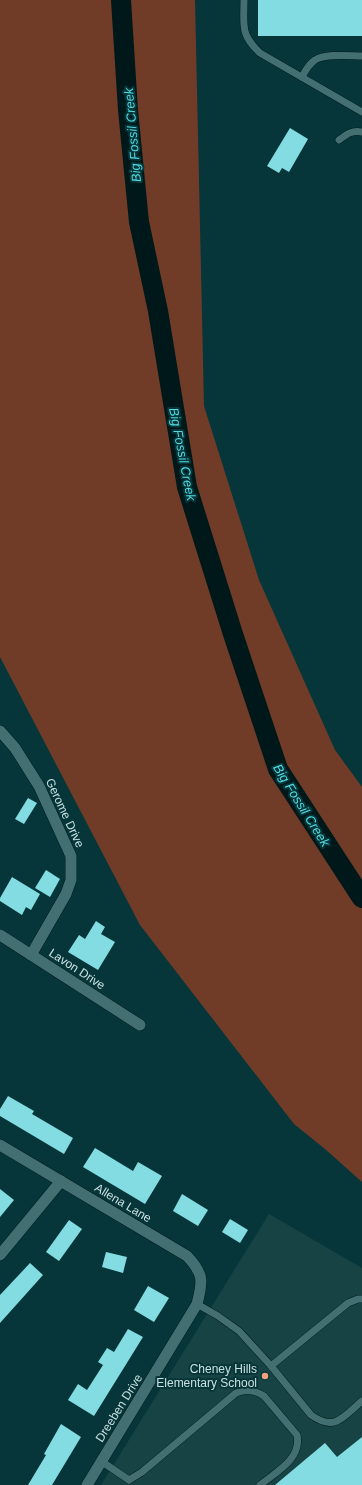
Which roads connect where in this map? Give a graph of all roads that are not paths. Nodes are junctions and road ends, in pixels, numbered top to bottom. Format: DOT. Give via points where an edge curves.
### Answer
graph roads {
  1 [pos="244,0"];
  2 [pos="362,56"];
  3 [pos="302,77"];
  4 [pos="362,112"];
  5 [pos="362,132"];
  6 [pos="339,140"];
  7 [pos="0,731"];
  8 [pos="0,935"];
  9 [pos="31,955"];
  10 [pos="140,1025"];
  11 [pos="0,1145"];
  12 [pos="61,1181"];
  13 [pos="0,1255"];
  14 [pos="362,1298"];
  15 [pos="197,1304"];
  16 [pos="271,1366"];
  17 [pos="362,1401"];
  18 [pos="102,1461"];
  19 [pos="129,1482"];
  20 [pos="87,1485"];
  21 [pos="260,1485"];
  1 -- 3 [label="lane" via="244,31 250,44 260,53"];
  2 -- 3 [label="lane" via="322,56 308,65"];
  3 -- 4 [label="lane"];
  5 -- 6 [label="lane" via="349,133"];
  7 -- 9 [label="street, Gerome Drive" via="15,748 39,786 71,856 71,880 66,894"];
  8 -- 9 [label="street, Lavon Drive"];
  9 -- 10 [label="street, Lavon Drive"];
  11 -- 12 [label="street, Allena Lane"];
  12 -- 13 [label="street"];
  12 -- 15 [label="street, Allena Lane" via="187,1256 197,1267 201,1277"];
  14 -- 16 [label="lane" via="348,1303"];
  15 -- 16 [label="lane" via="239,1331"];
  15 -- 18 [label="street, Dreeben Drive"];
  16 -- 17 [label="lane" via="317,1420 336,1423"];
  18 -- 19 [label="lane"];
  18 -- 20 [label="street, Dreeben Drive"];
  19 -- 21 [label="lane" via="236,1393 250,1390 264,1396 296,1435 298,1442 294,1457"];
}
